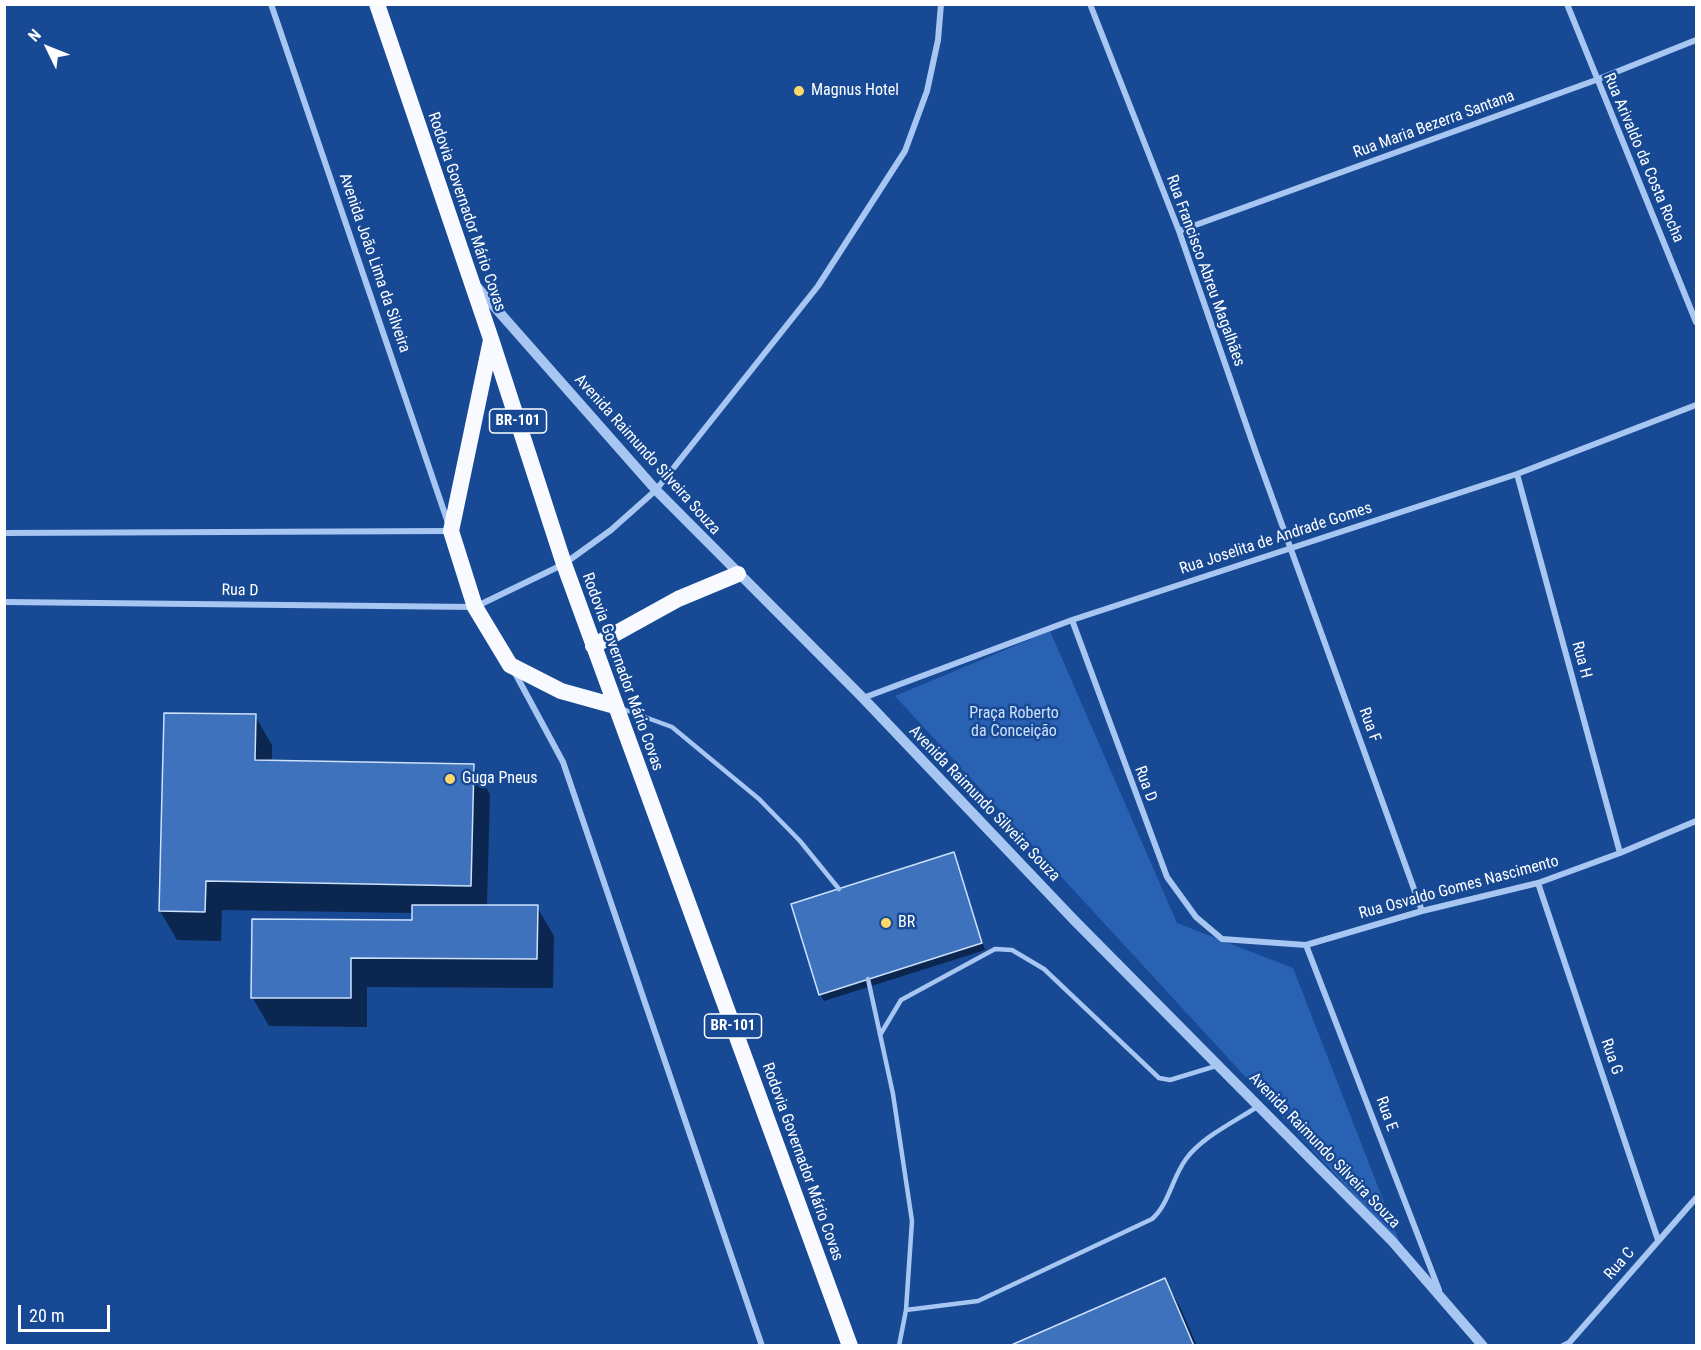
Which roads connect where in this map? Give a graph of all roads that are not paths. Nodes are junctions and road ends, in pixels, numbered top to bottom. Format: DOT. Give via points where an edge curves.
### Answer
graph roads {
  1 [pos="271,4"];
  2 [pos="377,4"];
  3 [pos="941,4"];
  4 [pos="1090,4"];
  5 [pos="1567,4"];
  6 [pos="1696,40"];
  7 [pos="1596,80"];
  8 [pos="1179,231"];
  9 [pos="469,279"];
  10 [pos="1696,322"];
  11 [pos="491,339"];
  12 [pos="1696,405"];
  13 [pos="1517,474"];
  14 [pos="656,490"];
  15 [pos="451,531"];
  16 [pos="4,533"];
  17 [pos="1290,548"];
  18 [pos="564,564"];
  19 [pos="738,574"];
  20 [pos="4,602"];
  21 [pos="475,607"];
  22 [pos="1072,620"];
  23 [pos="593,646"];
  24 [pos="510,664"];
  25 [pos="863,698"];
  26 [pos="615,706"];
  27 [pos="1696,821"];
  28 [pos="1620,853"];
  29 [pos="1538,883"];
  30 [pos="839,888"];
  31 [pos="1422,910"];
  32 [pos="1222,939"];
  33 [pos="1306,945"];
  34 [pos="868,979"];
  35 [pos="880,1035"];
  36 [pos="1219,1065"];
  37 [pos="1259,1106"];
  38 [pos="1696,1198"];
  39 [pos="1658,1240"];
  40 [pos="1440,1294"];
  41 [pos="906,1310"];
  42 [pos="1568,1344"];
  43 [pos="762,1346"];
  44 [pos="850,1346"];
  45 [pos="899,1346"];
  46 [pos="1483,1346"];
  1 -- 15 [label="street, Avenida João Lima da Silveira"];
  2 -- 9 [label="highway, Rodovia Governador Mário Covas / BR-101"];
  3 -- 14 [label="street" via="927,92 904,151 818,286"];
  4 -- 8 [label="street, Rua Francisco Abreu Magalhães"];
  5 -- 7 [label="street, Rua Arivaldo da Costa Rocha"];
  6 -- 7 [label="street, Rua Maria Bezerra Santana"];
  7 -- 8 [label="street, Rua Maria Bezerra Santana"];
  7 -- 10 [label="street, Rua Arivaldo da Costa Rocha"];
  8 -- 17 [label="street, Rua Francisco Abreu Magalhães"];
  9 -- 11 [label="highway, Rodovia Governador Mário Covas / BR-101"];
  9 -- 14 [label="street, Avenida Raimundo Silveira Souza"];
  11 -- 15 [label="highway"];
  11 -- 18 [label="highway, Rodovia Governador Mário Covas / BR-101"];
  12 -- 13 [label="street, Rua Joselita de Andrade Gomes"];
  13 -- 17 [label="street, Rua Joselita de Andrade Gomes"];
  13 -- 28 [label="street, Rua H"];
  14 -- 18 [label="street"];
  14 -- 19 [label="street, Avenida Raimundo Silveira Souza"];
  15 -- 16 [label="street"];
  15 -- 21 [label="highway"];
  17 -- 22 [label="street, Rua Joselita de Andrade Gomes"];
  17 -- 31 [label="street, Rua F"];
  18 -- 21 [label="street"];
  18 -- 23 [label="highway, Rodovia Governador Mário Covas / BR-101"];
  19 -- 23 [label="highway" via="669,603"];
  19 -- 25 [label="street, Avenida Raimundo Silveira Souza"];
  20 -- 21 [label="street, Rua D"];
  21 -- 24 [label="highway"];
  22 -- 25 [label="street, Rua Joselita de Andrade Gomes"];
  22 -- 32 [label="street, Rua D" via="1167,877 1196,917"];
  23 -- 26 [label="highway, Rodovia Governador Mário Covas / BR-101"];
  24 -- 26 [label="highway" via="561,691"];
  24 -- 43 [label="street" via="563,762"];
  25 -- 36 [label="street, Avenida Raimundo Silveira Souza" via="1074,920"];
  26 -- 30 [label="lane" via="672,727 759,799"];
  26 -- 44 [label="highway, Rodovia Governador Mário Covas / BR-101"];
  27 -- 28 [label="street, Rua Osvaldo Gomes Nascimento"];
  28 -- 29 [label="street, Rua Osvaldo Gomes Nascimento"];
  29 -- 31 [label="street, Rua Osvaldo Gomes Nascimento"];
  29 -- 39 [label="street, Rua G"];
  31 -- 33 [label="street, Rua Osvaldo Gomes Nascimento"];
  32 -- 33 [label="street, Rua Osvaldo Gomes Nascimento"];
  33 -- 40 [label="street, Rua E"];
  34 -- 35 [label="lane"];
  35 -- 36 [label="lane" via="902,1000 995,949 1012,950 1044,969 1159,1078 1170,1080"];
  35 -- 41 [label="lane" via="912,1221"];
  36 -- 37 [label="street, Avenida Raimundo Silveira Souza"];
  37 -- 40 [label="street, Avenida Raimundo Silveira Souza"];
  37 -- 41 [label="lane" via="1193,1150 1160,1212 1152,1219 978,1301"];
  38 -- 39 [label="street, Rua C"];
  39 -- 42 [label="street, Rua C"];
  40 -- 46 [label="street, Avenida Raimundo Silveira Souza"];
  41 -- 45 [label="lane"];
}
